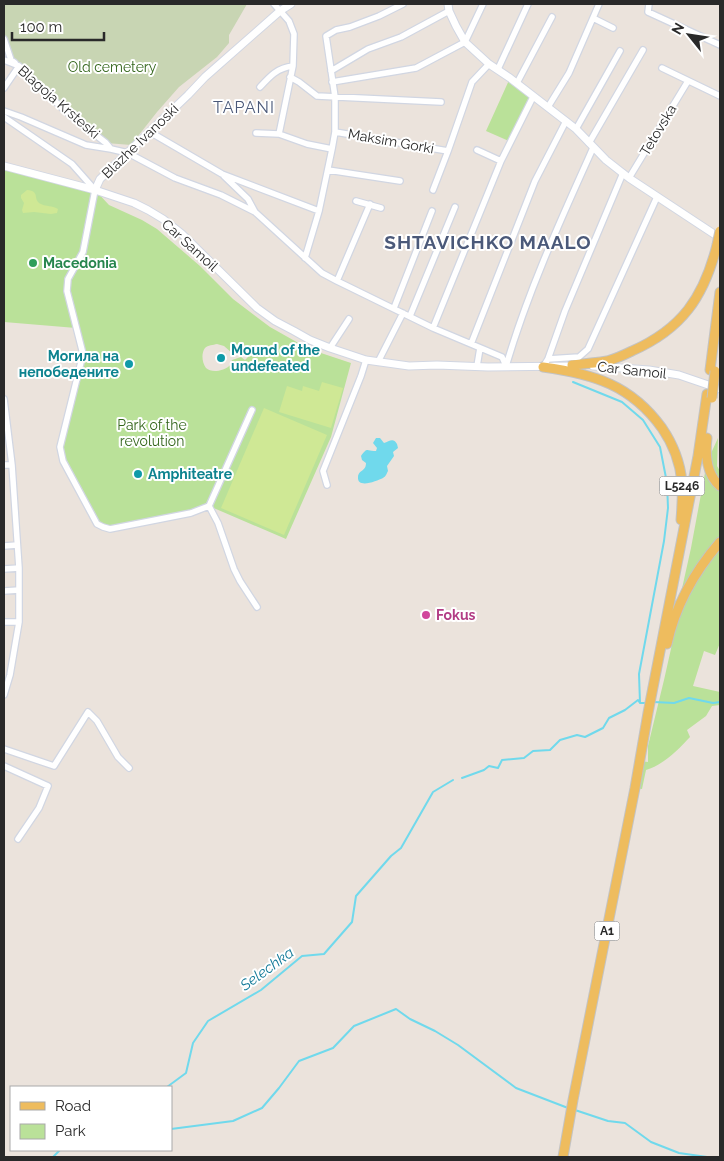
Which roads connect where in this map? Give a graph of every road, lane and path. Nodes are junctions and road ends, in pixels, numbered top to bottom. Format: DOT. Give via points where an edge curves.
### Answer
graph roads {
  1 [pos="274,4"];
  2 [pos="291,4"];
  3 [pos="402,4"];
  4 [pos="483,4"];
  5 [pos="528,4"];
  6 [pos="599,4"];
  7 [pos="649,4"];
  8 [pos="449,7"];
  9 [pos="280,11"];
  10 [pos="552,16"];
  11 [pos="593,18"];
  12 [pos="613,28"];
  13 [pos="4,39"];
  14 [pos="466,42"];
  15 [pos="720,45"];
  16 [pos="643,50"];
  17 [pos="620,51"];
  18 [pos="4,60"];
  19 [pos="489,64"];
  20 [pos="4,66"];
  21 [pos="19,66"];
  22 [pos="293,66"];
  23 [pos="662,68"];
  24 [pos="498,70"];
  25 [pos="331,71"];
  26 [pos="290,77"];
  27 [pos="688,81"];
  28 [pos="332,82"];
  29 [pos="517,84"];
  30 [pos="260,87"];
  31 [pos="4,88"];
  32 [pos="335,96"];
  33 [pos="720,96"];
  34 [pos="533,97"];
  35 [pos="441,102"];
  36 [pos="548,107"];
  37 [pos="4,112"];
  38 [pos="4,118"];
  39 [pos="566,121"];
  40 [pos="576,129"];
  41 [pos="150,132"];
  42 [pos="335,132"];
  43 [pos="256,133"];
  44 [pos="279,134"];
  45 [pos="591,145"];
  46 [pos="111,149"];
  47 [pos="332,150"];
  48 [pos="477,150"];
  49 [pos="448,151"];
  50 [pos="128,153"];
  51 [pos="501,161"];
  52 [pos="4,166"];
  53 [pos="328,170"];
  54 [pos="222,174"];
  55 [pos="626,176"];
  56 [pos="400,181"];
  57 [pos="95,190"];
  58 [pos="433,190"];
  59 [pos="657,198"];
  60 [pos="356,200"];
  61 [pos="370,204"];
  62 [pos="455,207"];
  63 [pos="381,208"];
  64 [pos="319,211"];
  65 [pos="432,211"];
  66 [pos="255,212"];
  67 [pos="717,232"];
  68 [pos="719,242"];
  69 [pos="305,258"];
  70 [pos="337,281"];
  71 [pos="720,292"];
  72 [pos="394,308"];
  73 [pos="404,313"];
  74 [pos="410,316"];
  75 [pos="349,319"];
  76 [pos="433,328"];
  77 [pos="720,335"];
  78 [pos="471,344"];
  79 [pos="330,348"];
  80 [pos="480,348"];
  81 [pos="366,360"];
  82 [pos="378,362"];
  83 [pos="546,363"];
  84 [pos="572,365"];
  85 [pos="476,366"];
  86 [pos="506,366"];
  87 [pos="713,371"];
  88 [pos="720,389"];
  89 [pos="710,396"];
  90 [pos="4,399"];
  91 [pos="4,409"];
  92 [pos="252,410"];
  93 [pos="12,465"];
  94 [pos="4,466"];
  95 [pos="327,485"];
  96 [pos="720,486"];
  97 [pos="209,506"];
  98 [pos="720,542"];
  99 [pos="17,545"];
  100 [pos="4,546"];
  101 [pos="4,568"];
  102 [pos="19,568"];
  103 [pos="19,590"];
  104 [pos="4,591"];
  105 [pos="257,607"];
  106 [pos="4,622"];
  107 [pos="19,622"];
  108 [pos="7,675"];
  109 [pos="656,684"];
  110 [pos="4,695"];
  111 [pos="4,749"];
  112 [pos="640,761"];
  113 [pos="4,766"];
  114 [pos="129,768"];
  115 [pos="18,839"];
  116 [pos="563,1157"];
  1 -- 9 [label="street"];
  2 -- 9 [label="street, Blazhe Ivanoski"];
  3 -- 25 [label="street, Maksim Gorki" via="326,36"];
  4 -- 14 [label="street"];
  5 -- 24 [label="street"];
  6 -- 11 [label="street"];
  7 -- 15 [label="street" via="648,12"];
  8 -- 14 [label="street"];
  8 -- 25 [label="street" via="401,37 368,49"];
  9 -- 22 [label="street" via="294,34"];
  9 -- 41 [label="street, Blazhe Ivanoski" via="205,77"];
  10 -- 29 [label="street"];
  11 -- 12 [label="street"];
  11 -- 36 [label="street" via="569,73"];
  13 -- 21 [label="street" via="11,60"];
  14 -- 19 [label="street"];
  14 -- 28 [label="street" via="416,68"];
  16 -- 45 [label="street"];
  17 -- 40 [label="street"];
  18 -- 21 [label="street, Blagoja Krsteski"];
  19 -- 24 [label="street"];
  19 -- 49 [label="street, Maksim Gorki" via="472,82"];
  20 -- 21 [label="street"];
  21 -- 31 [label="street"];
  21 -- 46 [label="street, Blagoja Krsteski" via="64,110"];
  22 -- 26 [label="street"];
  22 -- 30 [label="street" via="271,74"];
  23 -- 27 [label="street"];
  24 -- 29 [label="street"];
  25 -- 28 [label="street, Maksim Gorki"];
  26 -- 32 [label="street" via="317,96"];
  26 -- 44 [label="street"];
  27 -- 33 [label="street"];
  27 -- 55 [label="street, Tetovska"];
  28 -- 32 [label="street, Maksim Gorki"];
  29 -- 34 [label="street"];
  32 -- 35 [label="street"];
  32 -- 42 [label="street, Maksim Gorki"];
  34 -- 36 [label="street"];
  34 -- 51 [label="street"];
  36 -- 39 [label="street"];
  37 -- 46 [label="street" via="86,145"];
  38 -- 57 [label="street" via="72,164"];
  39 -- 40 [label="street"];
  39 -- 78 [label="street" via="535,181"];
  40 -- 45 [label="street"];
  41 -- 50 [label="street, Blazhe Ivanoski"];
  41 -- 54 [label="street"];
  42 -- 47 [label="street, Maksim Gorki"];
  42 -- 49 [label="street, Maksim Gorki"];
  43 -- 44 [label="street, Maksim Gorki"];
  44 -- 47 [label="street, Maksim Gorki"];
  45 -- 55 [label="street"];
  45 -- 86 [label="street" via="550,243"];
  46 -- 50 [label="street"];
  47 -- 53 [label="street, Maksim Gorki"];
  48 -- 51 [label="street"];
  49 -- 58 [label="street, Maksim Gorki"];
  50 -- 57 [label="street, Blazhe Ivanoski" via="100,179"];
  50 -- 66 [label="street" via="175,178"];
  51 -- 76 [label="street"];
  52 -- 57 [label="street, Car Samoil / L5246"];
  53 -- 56 [label="street"];
  53 -- 64 [label="street, Maksim Gorki"];
  54 -- 64 [label="street"];
  54 -- 66 [label="street" via="248,199"];
  55 -- 59 [label="street"];
  55 -- 83 [label="street, Tetovska" via="565,311"];
  57 -- 79 [label="street, Car Samoil / L5246" via="134,203 163,219 257,308 275,321"];
  57 -- 97 [label="street, Blazhe Ivanoski" via="83,252 68,279 67,291 83,354 60,447 63,461 96,524 103,527 110,529 190,513"];
  59 -- 67 [label="street"];
  59 -- 83 [label="street" via="588,349 580,357"];
  60 -- 61 [label="street"];
  61 -- 63 [label="street"];
  61 -- 70 [label="street"];
  62 -- 74 [label="street"];
  64 -- 69 [label="street, Maksim Gorki"];
  65 -- 72 [label="street"];
  66 -- 69 [label="street"];
  67 -- 68 [label="main road, L5246, bridge"];
  68 -- 84 [label="main road, L5246" via="696,300 658,338 607,361"];
  69 -- 70 [label="street"];
  70 -- 72 [label="street"];
  71 -- 87 [label="main road"];
  72 -- 73 [label="street"];
  73 -- 74 [label="street"];
  73 -- 82 [label="street"];
  74 -- 76 [label="street"];
  75 -- 79 [label="street"];
  76 -- 78 [label="street"];
  77 -- 87 [label="main road"];
  78 -- 80 [label="street"];
  79 -- 81 [label="street, Car Samoil / L5246"];
  80 -- 85 [label="street"];
  80 -- 86 [label="street" via="502,357"];
  81 -- 82 [label="street, Car Samoil / L5246"];
  81 -- 95 [label="street" via="323,471"];
  82 -- 85 [label="street, Car Samoil / L5246" via="408,366"];
  83 -- 84 [label="street, L5246"];
  83 -- 86 [label="street, Car Samoil / L5246"];
  83 -- 109 [label="main road, L5246" via="596,378 627,393 651,414 677,458 682,482 681,522 660,628"];
  84 -- 88 [label="street, Car Samoil / L5246" via="650,370 679,375"];
  85 -- 86 [label="street, Car Samoil / L5246"];
  87 -- 89 [label="main road"];
  89 -- 96 [label="main road, L5246" via="707,462"];
  89 -- 109 [label="main road"];
  90 -- 91 [label="street"];
  91 -- 93 [label="street"];
  92 -- 97 [label="street"];
  93 -- 94 [label="street"];
  93 -- 99 [label="street"];
  97 -- 105 [label="street" via="234,569"];
  98 -- 109 [label="main road, L5246" via="698,570 677,611"];
  99 -- 100 [label="street"];
  99 -- 102 [label="street"];
  101 -- 102 [label="street"];
  102 -- 103 [label="street"];
  103 -- 104 [label="street"];
  103 -- 107 [label="street"];
  106 -- 107 [label="street"];
  107 -- 108 [label="street"];
  108 -- 110 [label="street"];
  109 -- 112 [label="main road, L5246"];
  111 -- 114 [label="street" via="54,766 88,712"];
  112 -- 116 [label="main road, A1"];
  113 -- 115 [label="street" via="48,786 39,808"];
}
